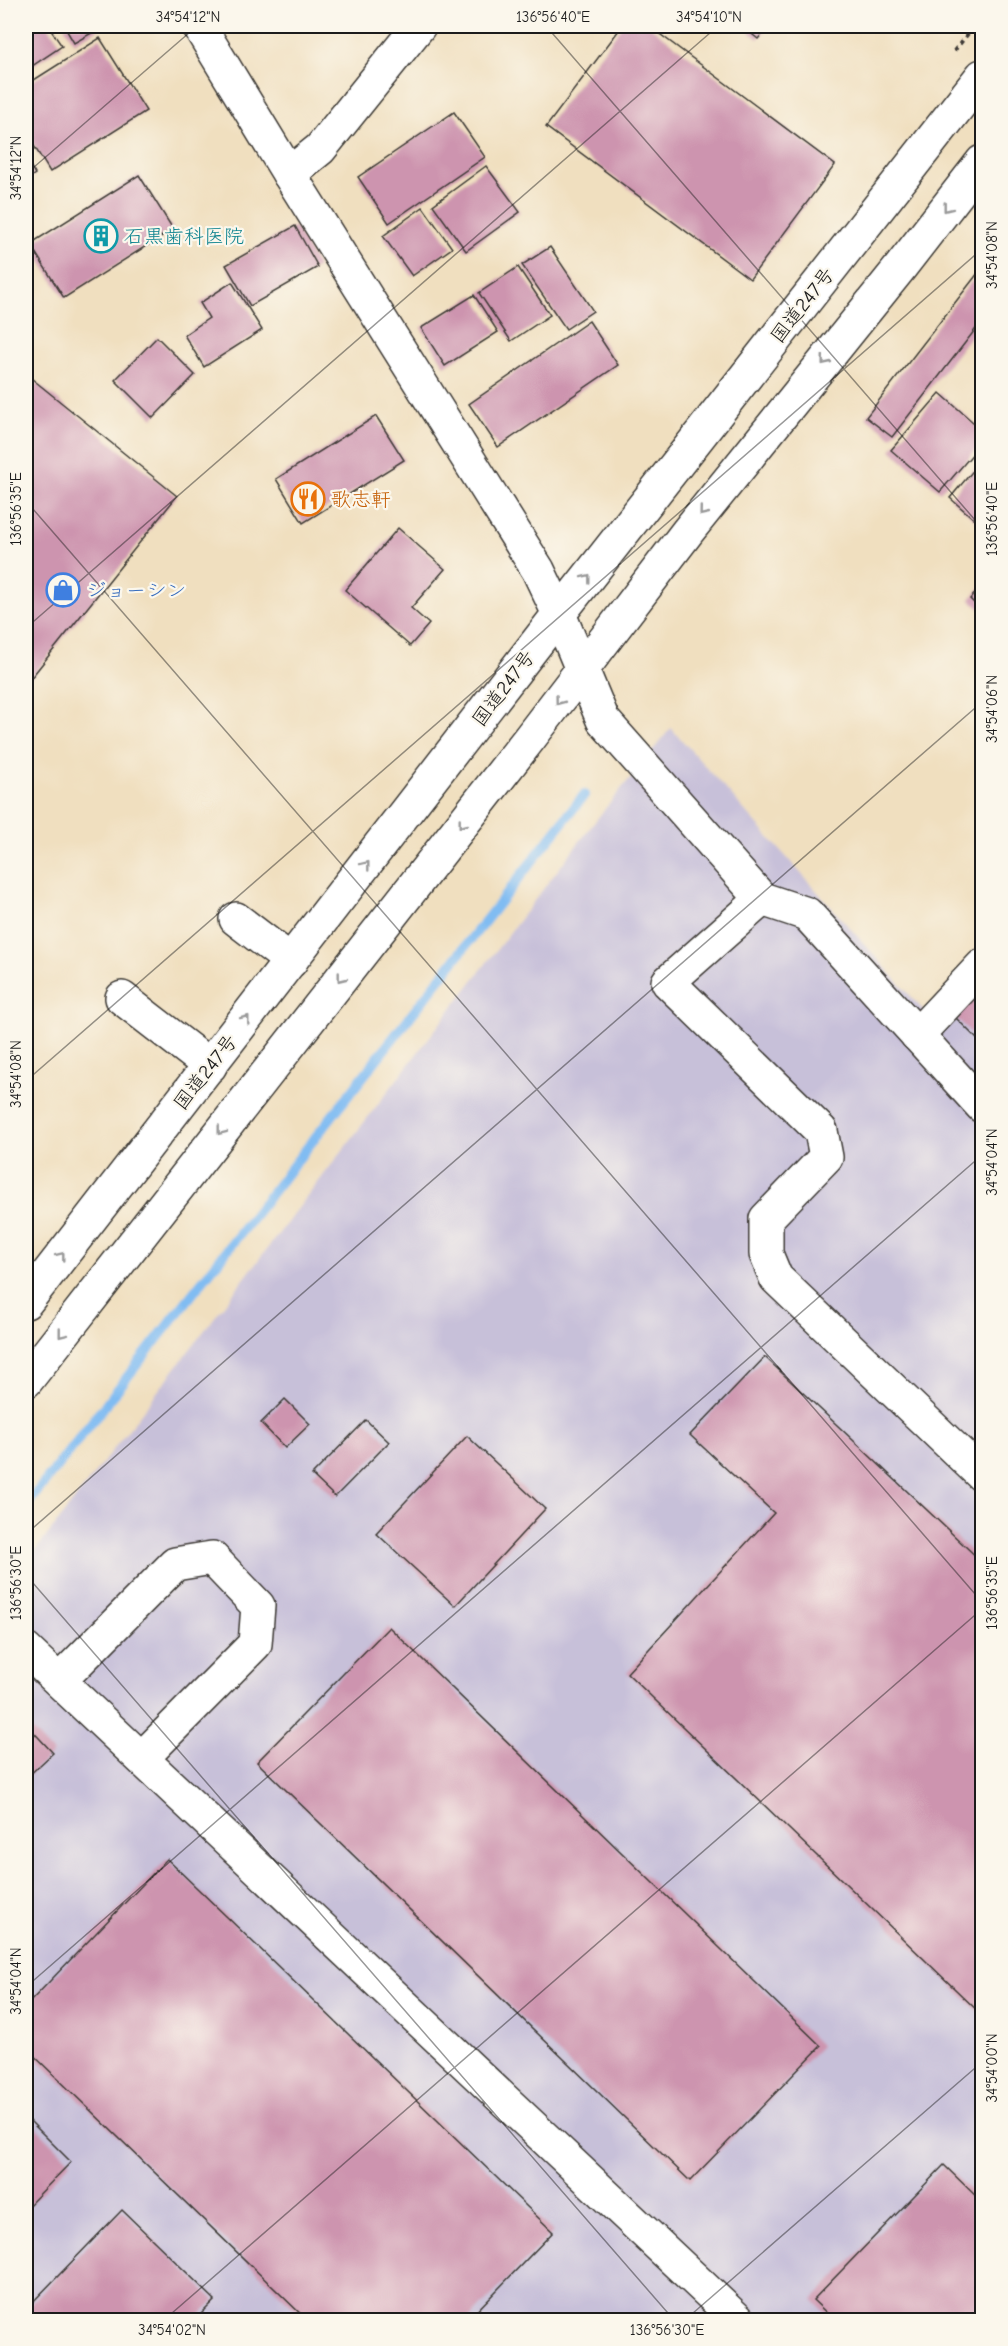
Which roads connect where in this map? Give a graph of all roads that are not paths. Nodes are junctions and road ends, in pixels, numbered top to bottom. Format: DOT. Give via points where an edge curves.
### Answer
graph roads {
  1 [pos="199,26"];
  2 [pos="419,26"];
  3 [pos="982,76"];
  4 [pos="982,162"];
  5 [pos="289,174"];
  6 [pos="560,614"];
  7 [pos="582,671"];
  8 [pos="762,900"];
  9 [pos="236,919"];
  10 [pos="291,962"];
  11 [pos="982,966"];
  12 [pos="122,998"];
  13 [pos="917,1035"];
  14 [pos="210,1066"];
  15 [pos="982,1106"];
  16 [pos="28,1295"];
  17 [pos="26,1381"];
  18 [pos="982,1475"];
  19 [pos="26,1650"];
  20 [pos="60,1680"];
  21 [pos="142,1758"];
  22 [pos="738,2320"];
  1 -- 5 [label="main road"];
  2 -- 5 [label="main road" via="320,149"];
  6 -- 3 [label="main road, 国道247号, one-way"];
  4 -- 7 [label="main road, one-way" via="695,522"];
  5 -- 6 [label="main road" via="538,570"];
  6 -- 7 [label="main road"];
  10 -- 6 [label="main road, 国道247号, one-way"];
  7 -- 8 [label="main road" via="603,720"];
  7 -- 17 [label="main road, one-way"];
  8 -- 13 [label="main road" via="807,914"];
  8 -- 18 [label="main road" via="668,982 821,1131 826,1157 766,1220 766,1254 776,1278"];
  9 -- 10 [label="main road"];
  14 -- 10 [label="main road, 国道247号, one-way"];
  11 -- 13 [label="main road"];
  12 -- 14 [label="main road"];
  13 -- 15 [label="main road"];
  16 -- 14 [label="main road, 国道247号, one-way"];
  19 -- 20 [label="main road"];
  20 -- 21 [label="main road"];
  20 -- 21 [label="main road" via="175,1564 212,1558 258,1605 255,1644"];
  21 -- 22 [label="main road"];
}
